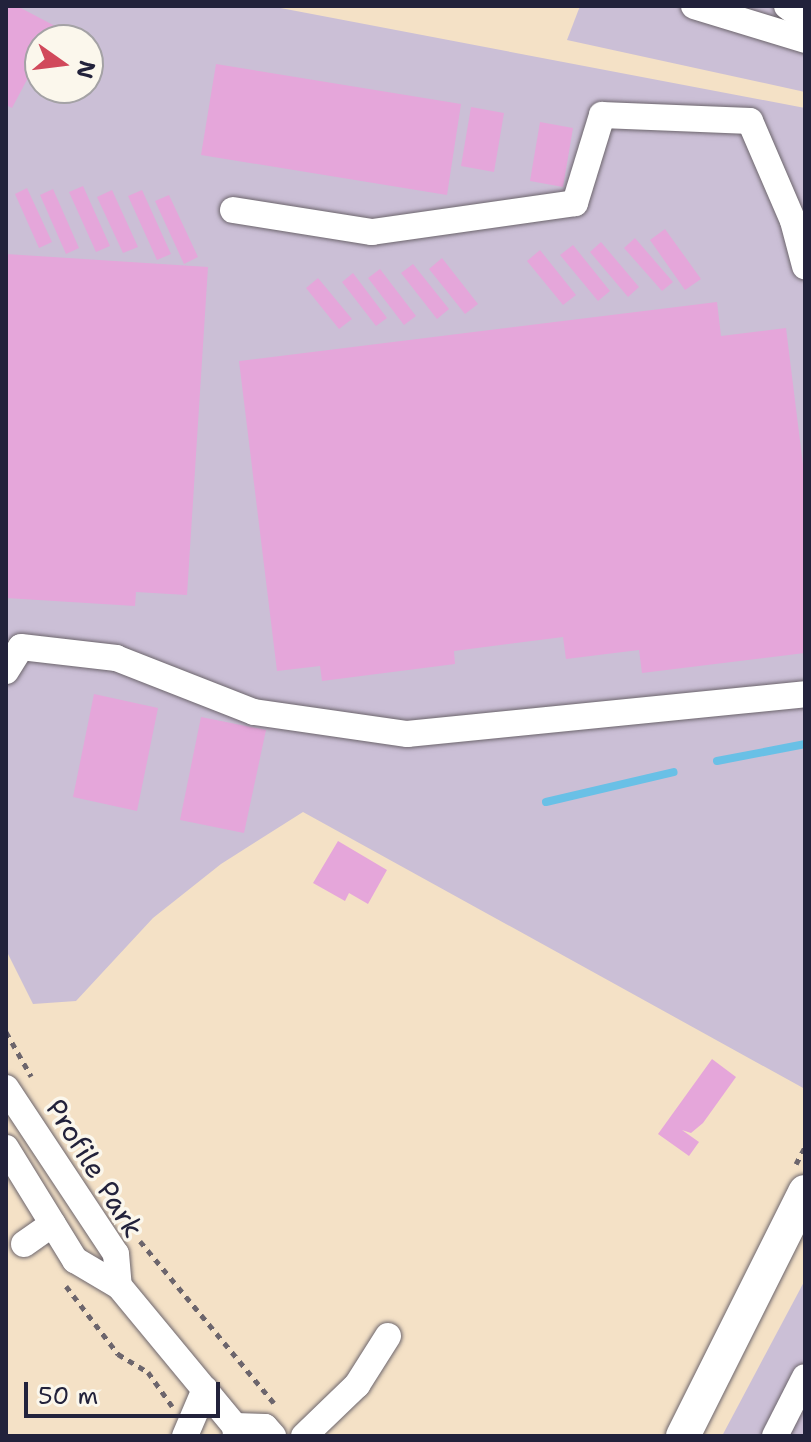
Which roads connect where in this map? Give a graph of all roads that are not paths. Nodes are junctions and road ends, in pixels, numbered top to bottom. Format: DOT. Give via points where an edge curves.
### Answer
graph roads {
  1 [pos="694,6"];
  2 [pos="787,6"];
  3 [pos="805,19"];
  4 [pos="805,40"];
  5 [pos="233,210"];
  6 [pos="805,266"];
  7 [pos="14,644"];
  8 [pos="6,671"];
  9 [pos="805,694"];
  10 [pos="6,1088"];
  11 [pos="6,1148"];
  12 [pos="805,1192"];
  13 [pos="119,1286"];
  14 [pos="388,1336"];
  15 [pos="805,1377"];
  16 [pos="205,1389"];
  17 [pos="186,1431"];
  18 [pos="232,1433"];
  19 [pos="273,1436"];
  20 [pos="304,1436"];
  21 [pos="683,1436"];
  22 [pos="775,1436"];
  1 -- 4 [label="street"];
  2 -- 3 [label="street"];
  5 -- 6 [label="street" via="372,232 575,203 602,115 750,121 793,221"];
  7 -- 8 [label="street"];
  7 -- 9 [label="street" via="116,658 254,712 407,734"];
  10 -- 13 [label="street, Profile Park" via="116,1254"];
  11 -- 13 [label="street, Profile Park" via="37,1235"];
  12 -- 21 [label="main road"];
  13 -- 16 [label="street, Profile Park"];
  14 -- 20 [label="street" via="357,1385"];
  15 -- 22 [label="street"];
  16 -- 17 [label="street"];
  16 -- 18 [label="street, Profile Park"];
  18 -- 19 [label="street, Profile Park" via="265,1427"];
}
